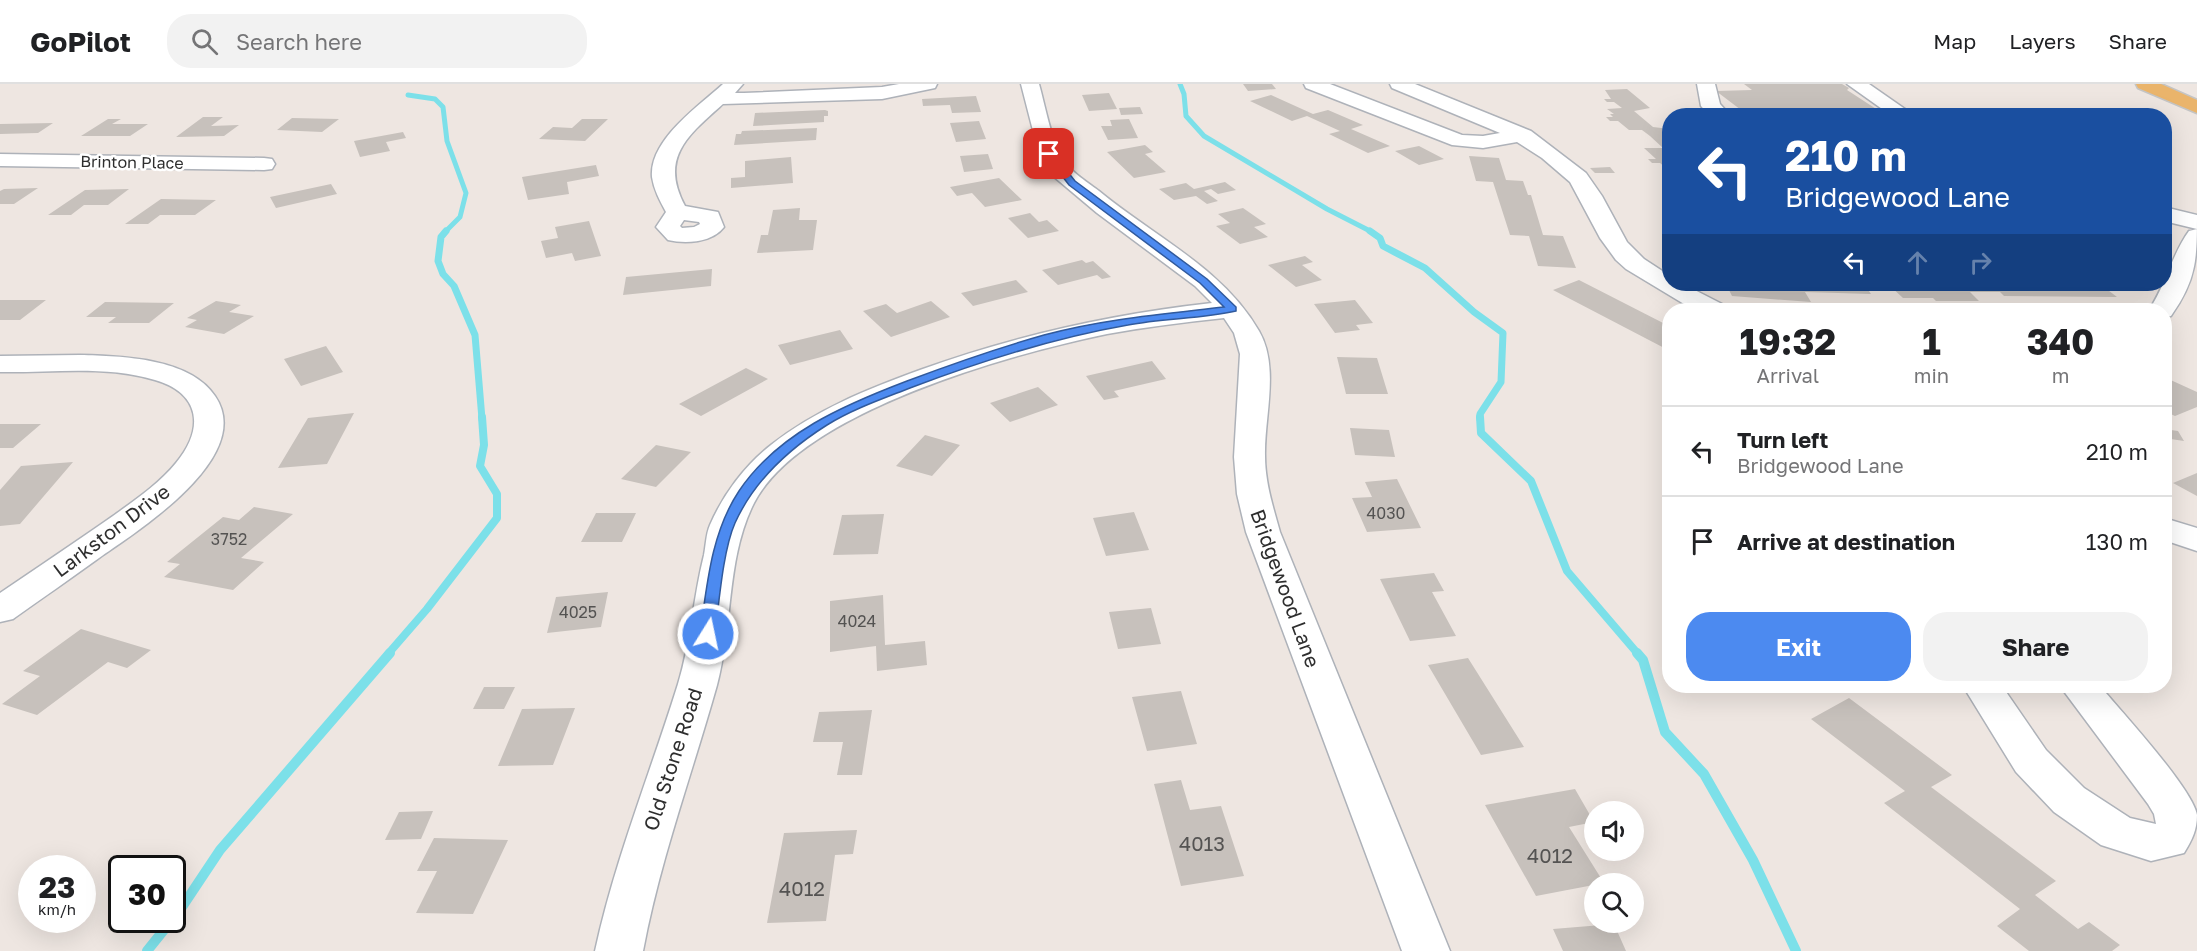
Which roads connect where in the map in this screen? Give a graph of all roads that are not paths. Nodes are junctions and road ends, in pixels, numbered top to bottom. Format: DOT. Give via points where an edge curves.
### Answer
graph roads {
  1 [pos="928,84"];
  2 [pos="1030,84"];
  3 [pos="1313,84"];
  4 [pos="1399,84"];
  5 [pos="1706,84"];
  6 [pos="1856,84"];
  7 [pos="2145,84"];
  8 [pos="2176,84"];
  9 [pos="727,91"];
  10 [pos="2197,93"];
  11 [pos="1714,108"];
  12 [pos="1894,108"];
  13 [pos="2197,108"];
  14 [pos="1524,135"];
  15 [pos="0,160"];
  16 [pos="264,164"];
  17 [pos="676,212"];
  18 [pos="2172,215"];
  19 [pos="2197,222"];
  20 [pos="2193,243"];
  21 [pos="2172,244"];
  22 [pos="1662,280"];
  23 [pos="1678,291"];
  24 [pos="1700,303"];
  25 [pos="2167,303"];
  26 [pos="1232,309"];
  27 [pos="0,364"];
  28 [pos="2172,531"];
  29 [pos="2197,540"];
  30 [pos="0,610"];
  31 [pos="1987,693"];
  32 [pos="2085,693"];
  33 [pos="619,951"];
  34 [pos="1426,951"];
  1 -- 9 [label="street" via="882,93 755,99"];
  2 -- 26 [label="street, Bridgewood Lane" via="1049,154 1061,171 1096,202 1204,281"];
  3 -- 14 [label="street" via="1459,141 1483,142"];
  4 -- 14 [label="street"];
  5 -- 11 [label="street"];
  6 -- 12 [label="street"];
  7 -- 13 [label="main road"];
  8 -- 10 [label="main road"];
  9 -- 17 [label="street" via="679,136 664,162 667,193"];
  14 -- 22 [label="street" via="1582,182 1619,250"];
  15 -- 16 [label="street, Brinton Place"];
  18 -- 19 [label="street"];
  20 -- 21 [label="street"];
  20 -- 25 [label="street"];
  23 -- 24 [label="street"];
  26 -- 33 [label="street, Old Stone Road" via="1090,328 988,355 842,413 801,437 762,472 727,524 700,676 641,855"];
  26 -- 34 [label="street, Bridgewood Lane" via="1254,354 1249,457 1263,532"];
  27 -- 30 [label="street, Larkston Drive" via="105,366 159,372 189,385 204,399 210,430 188,469 162,496"];
  28 -- 29 [label="street"];
  31 -- 32 [label="street" via="2031,761 2068,800 2116,832 2151,843 2169,840 2178,826 2175,812"];
}
